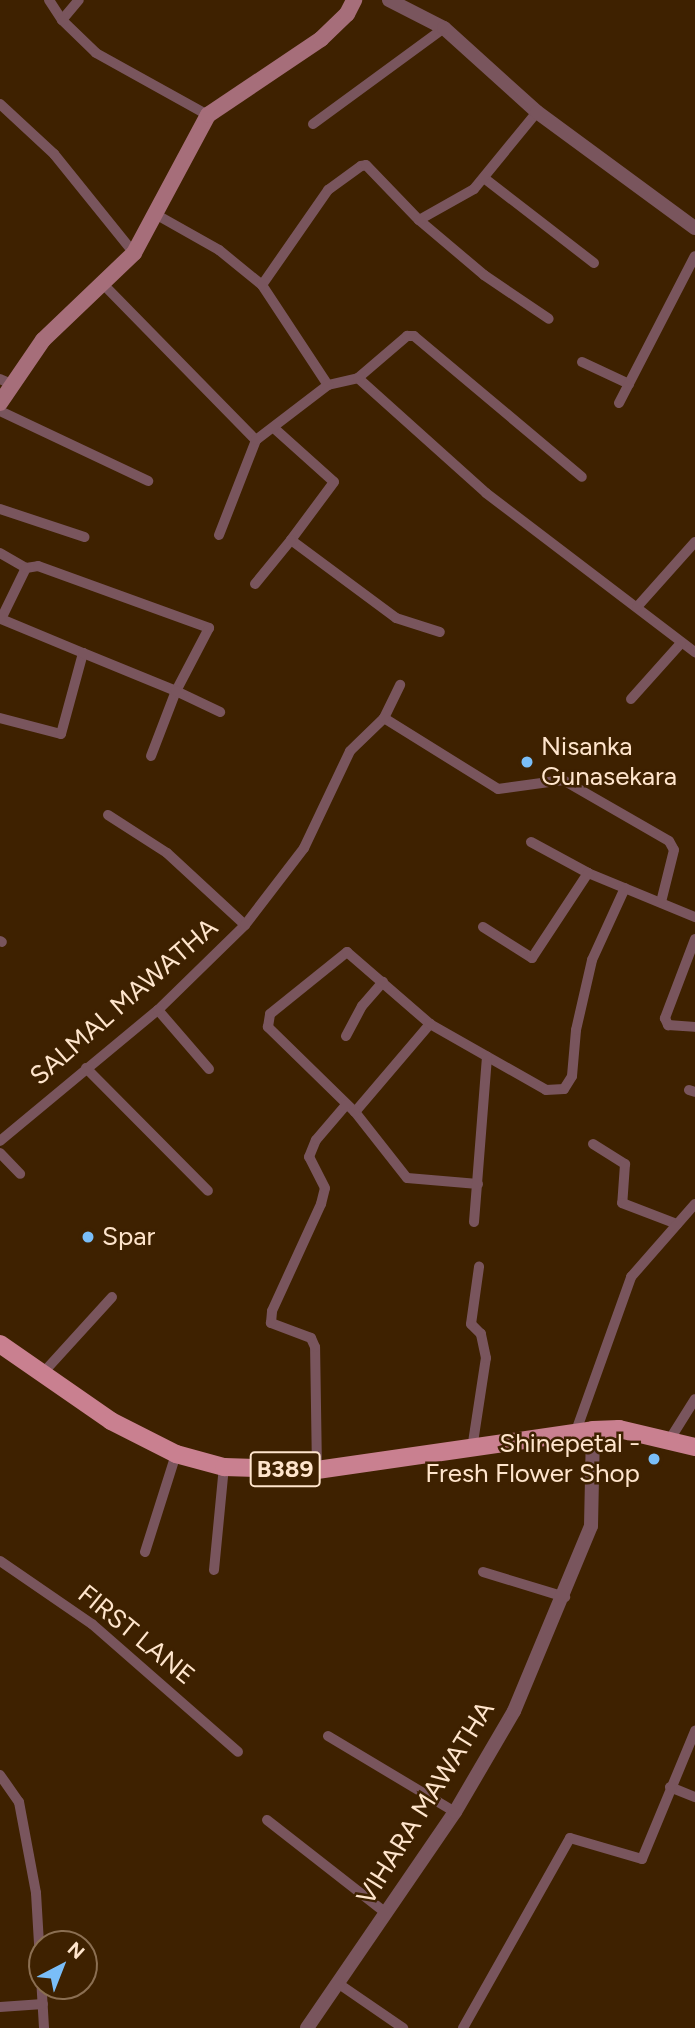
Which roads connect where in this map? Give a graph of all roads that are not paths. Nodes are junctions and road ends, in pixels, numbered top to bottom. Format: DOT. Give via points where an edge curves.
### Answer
graph roads {
  1 [pos="49,0"];
  2 [pos="79,0"];
  3 [pos="354,0"];
  4 [pos="389,0"];
  5 [pos="62,20"];
  6 [pos="444,28"];
  7 [pos="0,104"];
  8 [pos="537,112"];
  9 [pos="208,115"];
  10 [pos="313,124"];
  11 [pos="484,178"];
  12 [pos="157,215"];
  13 [pos="419,220"];
  14 [pos="695,228"];
  15 [pos="134,253"];
  16 [pos="695,256"];
  17 [pos="594,263"];
  18 [pos="102,284"];
  19 [pos="262,285"];
  20 [pos="549,319"];
  21 [pos="582,362"];
  22 [pos="358,377"];
  23 [pos="5,382"];
  24 [pos="629,384"];
  25 [pos="328,385"];
  26 [pos="0,403"];
  27 [pos="619,403"];
  28 [pos="0,411"];
  29 [pos="275,429"];
  30 [pos="256,440"];
  31 [pos="582,477"];
  32 [pos="148,481"];
  33 [pos="0,509"];
  34 [pos="219,535"];
  35 [pos="84,537"];
  36 [pos="291,540"];
  37 [pos="695,542"];
  38 [pos="0,553"];
  39 [pos="26,568"];
  40 [pos="255,584"];
  41 [pos="637,607"];
  42 [pos="0,620"];
  43 [pos="440,632"];
  44 [pos="681,643"];
  45 [pos="695,652"];
  46 [pos="83,653"];
  47 [pos="400,685"];
  48 [pos="176,691"];
  49 [pos="631,699"];
  50 [pos="220,712"];
  51 [pos="0,718"];
  52 [pos="384,718"];
  53 [pos="151,756"];
  54 [pos="108,815"];
  55 [pos="531,842"];
  56 [pos="588,873"];
  57 [pos="625,888"];
  58 [pos="661,902"];
  59 [pos="695,916"];
  60 [pos="246,925"];
  61 [pos="483,927"];
  62 [pos="695,939"];
  63 [pos="383,982"];
  64 [pos="158,1010"];
  65 [pos="430,1024"];
  66 [pos="695,1027"];
  67 [pos="346,1035"];
  68 [pos="487,1056"];
  69 [pos="86,1068"];
  70 [pos="209,1069"];
  71 [pos="350,1108"];
  72 [pos="0,1141"];
  73 [pos="593,1144"];
  74 [pos="0,1153"];
  75 [pos="20,1174"];
  76 [pos="478,1184"];
  77 [pos="208,1191"];
  78 [pos="695,1204"];
  79 [pos="474,1223"];
  80 [pos="677,1224"];
  81 [pos="479,1267"];
  82 [pos="112,1297"];
  83 [pos="2,1340"];
  84 [pos="42,1374"];
  85 [pos="695,1399"];
  86 [pos="584,1430"];
  87 [pos="670,1439"];
  88 [pos="695,1447"];
  89 [pos="472,1449"];
  90 [pos="176,1454"];
  91 [pos="224,1467"];
  92 [pos="317,1470"];
  93 [pos="145,1552"];
  94 [pos="0,1560"];
  95 [pos="214,1570"];
  96 [pos="483,1572"];
  97 [pos="565,1597"];
  98 [pos="695,1731"];
  99 [pos="328,1736"];
  100 [pos="238,1752"];
  101 [pos="0,1774"];
  102 [pos="670,1787"];
  103 [pos="695,1797"];
  104 [pos="455,1812"];
  105 [pos="267,1820"];
  106 [pos="386,1913"];
  107 [pos="339,1984"];
  108 [pos="43,2004"];
  109 [pos="0,2007"];
  110 [pos="44,2028"];
  111 [pos="307,2028"];
  112 [pos="403,2028"];
  113 [pos="463,2028"];
  1 -- 5 [label="street"];
  2 -- 5 [label="street"];
  3 -- 9 [label="main road" via="347,14 321,40"];
  4 -- 6 [label="street"];
  5 -- 9 [label="street" via="96,53"];
  6 -- 8 [label="street"];
  6 -- 10 [label="street"];
  7 -- 15 [label="street" via="54,154"];
  8 -- 11 [label="street"];
  8 -- 14 [label="street"];
  9 -- 12 [label="main road"];
  11 -- 13 [label="street"];
  11 -- 17 [label="street"];
  12 -- 15 [label="main road"];
  12 -- 19 [label="street" via="219,250"];
  13 -- 19 [label="street" via="366,165 360,166 328,190"];
  13 -- 20 [label="street" via="484,275"];
  15 -- 18 [label="main road"];
  16 -- 24 [label="street"];
  18 -- 23 [label="main road"];
  18 -- 30 [label="street"];
  19 -- 25 [label="street"];
  21 -- 24 [label="street"];
  22 -- 25 [label="street"];
  22 -- 31 [label="street" via="414,336"];
  22 -- 41 [label="street" via="486,493"];
  23 -- 26 [label="main road"];
  24 -- 27 [label="street"];
  25 -- 29 [label="street" via="306,397"];
  28 -- 32 [label="street"];
  29 -- 30 [label="street"];
  29 -- 36 [label="street" via="334,482"];
  30 -- 34 [label="street"];
  33 -- 35 [label="street"];
  36 -- 40 [label="street"];
  36 -- 43 [label="street" via="396,618"];
  37 -- 41 [label="street"];
  38 -- 39 [label="street"];
  39 -- 42 [label="street"];
  39 -- 48 [label="street" via="38,566 209,628"];
  41 -- 44 [label="street"];
  42 -- 46 [label="street"];
  44 -- 45 [label="street"];
  44 -- 49 [label="street"];
  46 -- 48 [label="street"];
  46 -- 51 [label="street" via="61,734"];
  47 -- 52 [label="street, SALMAL MAWATHA"];
  48 -- 50 [label="street"];
  48 -- 53 [label="street"];
  52 -- 58 [label="street" via="498,789 563,780 669,841 674,850"];
  52 -- 60 [label="street, SALMAL MAWATHA" via="350,751 304,848"];
  54 -- 60 [label="street" via="167,853"];
  55 -- 56 [label="street"];
  56 -- 57 [label="street"];
  56 -- 61 [label="street" via="532,958"];
  57 -- 58 [label="street"];
  57 -- 68 [label="street" via="592,960 576,1030 572,1076 564,1089 546,1090"];
  58 -- 59 [label="street"];
  60 -- 64 [label="street, SALMAL MAWATHA"];
  62 -- 66 [label="street" via="666,1018 668,1025"];
  63 -- 65 [label="street"];
  63 -- 67 [label="street"];
  63 -- 71 [label="street" via="356,957 340,954 270,1014 268,1021"];
  64 -- 69 [label="street, SALMAL MAWATHA"];
  64 -- 70 [label="street"];
  65 -- 68 [label="street"];
  65 -- 71 [label="street"];
  68 -- 76 [label="street"];
  69 -- 72 [label="street, SALMAL MAWATHA"];
  69 -- 77 [label="street"];
  71 -- 76 [label="street" via="407,1178"];
  71 -- 92 [label="street" via="316,1140 309,1157 325,1188 272,1311 271,1323 312,1338 315,1347"];
  73 -- 80 [label="street" via="625,1164 622,1203"];
  74 -- 75 [label="street"];
  76 -- 79 [label="street"];
  78 -- 80 [label="street"];
  80 -- 86 [label="street" via="631,1277"];
  81 -- 89 [label="street" via="471,1324 481,1334 486,1358"];
  82 -- 84 [label="street"];
  83 -- 84 [label="main road, B389"];
  84 -- 90 [label="main road, B389" via="111,1421"];
  85 -- 87 [label="street"];
  86 -- 87 [label="main road, B389" via="619,1429"];
  86 -- 89 [label="main road, B389"];
  86 -- 97 [label="street, VIHARA MAWATHA" via="592,1526"];
  87 -- 88 [label="main road, B389"];
  89 -- 92 [label="main road, B389"];
  90 -- 91 [label="main road, B389"];
  90 -- 93 [label="street"];
  91 -- 92 [label="main road, B389"];
  91 -- 95 [label="street"];
  94 -- 100 [label="street, FIRST LANE" via="92,1624"];
  96 -- 97 [label="street"];
  97 -- 104 [label="street, VIHARA MAWATHA" via="514,1711"];
  98 -- 102 [label="street"];
  99 -- 104 [label="street"];
  101 -- 108 [label="street" via="19,1802 36,1893"];
  102 -- 103 [label="street"];
  102 -- 113 [label="street" via="642,1859 570,1838"];
  104 -- 106 [label="street, VIHARA MAWATHA"];
  105 -- 106 [label="street"];
  106 -- 107 [label="street, VIHARA MAWATHA"];
  107 -- 111 [label="street, VIHARA MAWATHA"];
  107 -- 112 [label="street"];
  108 -- 109 [label="street"];
  108 -- 110 [label="street"];
}
